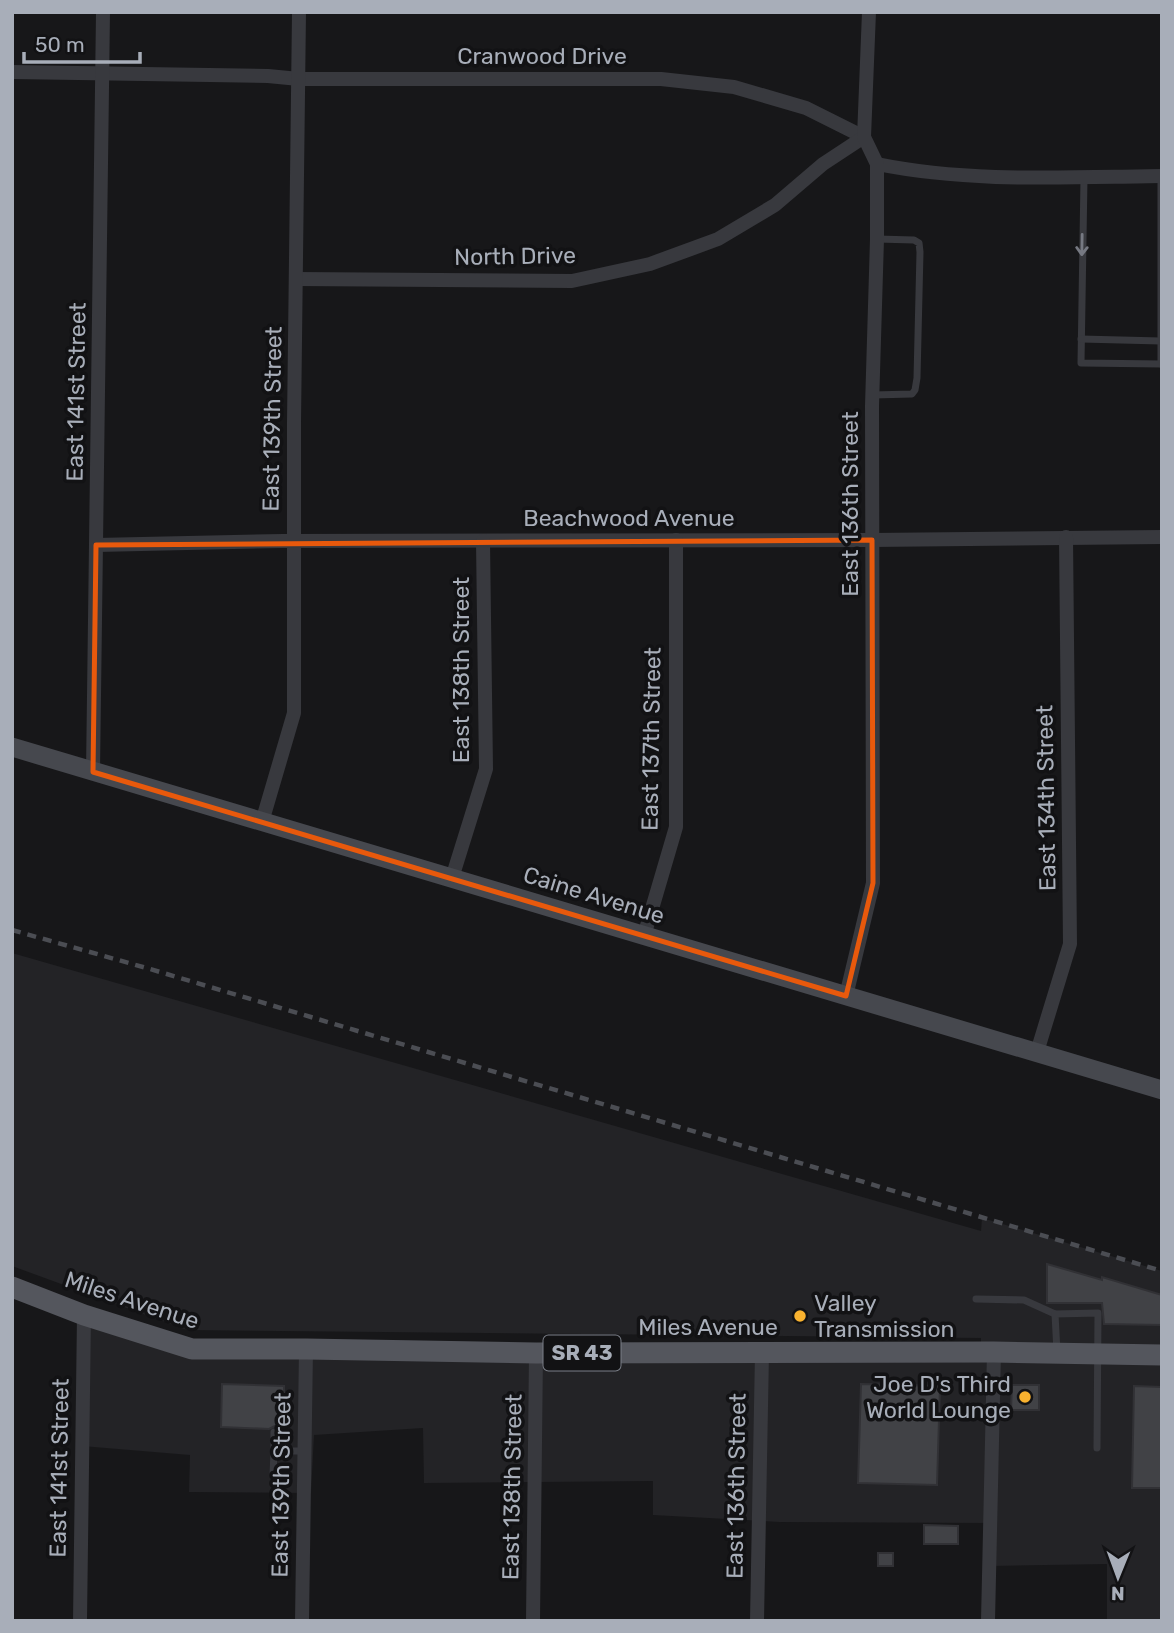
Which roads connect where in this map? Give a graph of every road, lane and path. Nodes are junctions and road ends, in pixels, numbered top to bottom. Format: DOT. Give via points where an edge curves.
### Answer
graph roads {
  1 [pos="103,12"];
  2 [pos="299,12"];
  3 [pos="869,12"];
  4 [pos="12,72"];
  5 [pos="102,72"];
  6 [pos="299,79"];
  7 [pos="864,137"];
  8 [pos="877,164"];
  9 [pos="1161,176"];
  10 [pos="1084,177"];
  11 [pos="877,239"];
  12 [pos="296,279"];
  13 [pos="1081,338"];
  14 [pos="1161,341"];
  15 [pos="1162,364"];
  16 [pos="873,395"];
  17 [pos="1066,537"];
  18 [pos="1162,537"];
  19 [pos="676,540"];
  20 [pos="872,540"];
  21 [pos="293,541"];
  22 [pos="483,541"];
  23 [pos="96,545"];
  24 [pos="12,747"];
  25 [pos="93,772"];
  26 [pos="262,822"];
  27 [pos="452,878"];
  28 [pos="644,936"];
  29 [pos="846,996"];
  30 [pos="1037,1052"];
  31 [pos="1162,1090"];
  32 [pos="12,1287"];
  33 [pos="976,1299"];
  34 [pos="1055,1314"];
  35 [pos="84,1315"];
  36 [pos="306,1349"];
  37 [pos="994,1352"];
  38 [pos="536,1353"];
  39 [pos="762,1353"];
  40 [pos="1058,1353"];
  41 [pos="1098,1354"];
  42 [pos="1162,1355"];
  43 [pos="274,1432"];
  44 [pos="1097,1448"];
  45 [pos="274,1451"];
  46 [pos="304,1451"];
  47 [pos="273,1476"];
  48 [pos="80,1621"];
  49 [pos="302,1621"];
  50 [pos="533,1621"];
  51 [pos="757,1621"];
  52 [pos="988,1621"];
  1 -- 5 [label="street, East 141st Street"];
  2 -- 6 [label="street, East 139th Street"];
  3 -- 7 [label="street, East 136th Street"];
  4 -- 5 [label="street, Cranwood Drive"];
  5 -- 6 [label="street, Cranwood Drive"];
  5 -- 23 [label="street, East 141st Street"];
  6 -- 7 [label="street, Cranwood Drive" via="661,79 734,87 806,108"];
  6 -- 12 [label="street, East 139th Street"];
  7 -- 8 [label="street, East 136th Street"];
  7 -- 12 [label="street, North Drive" via="775,205 718,239 650,264 572,281"];
  8 -- 10 [label="street" via="959,176"];
  8 -- 11 [label="street, East 136th Street"];
  9 -- 10 [label="street"];
  9 -- 14 [label="lane"];
  10 -- 13 [label="lane, one-way"];
  11 -- 16 [label="street, East 136th Street"];
  11 -- 16 [label="lane" via="919,243 917,378 912,394"];
  12 -- 21 [label="street, East 139th Street"];
  13 -- 14 [label="lane"];
  13 -- 15 [label="lane" via="1081,363"];
  14 -- 15 [label="lane"];
  16 -- 20 [label="street, East 136th Street"];
  17 -- 18 [label="street, Beachwood Avenue"];
  17 -- 20 [label="street, Beachwood Avenue"];
  17 -- 30 [label="street, East 134th Street" via="1070,944"];
  19 -- 20 [label="street, Beachwood Avenue"];
  19 -- 22 [label="street, Beachwood Avenue"];
  19 -- 28 [label="street, East 137th Street" via="676,827"];
  20 -- 29 [label="street, East 136th Street" via="873,883"];
  21 -- 22 [label="street, Beachwood Avenue"];
  21 -- 23 [label="street, Beachwood Avenue"];
  21 -- 26 [label="street, East 139th Street" via="294,713"];
  22 -- 27 [label="street, East 138th Street" via="486,769"];
  23 -- 25 [label="street, East 141st Street"];
  24 -- 25 [label="street, Caine Avenue"];
  25 -- 26 [label="street, Caine Avenue"];
  26 -- 27 [label="street, Caine Avenue"];
  27 -- 28 [label="street, Caine Avenue"];
  28 -- 29 [label="street, Caine Avenue"];
  29 -- 30 [label="street, Caine Avenue"];
  30 -- 31 [label="street, Caine Avenue"];
  32 -- 35 [label="main road, Miles Avenue / SR 43"];
  33 -- 34 [label="lane" via="1024,1300"];
  34 -- 40 [label="lane"];
  34 -- 41 [label="lane" via="1098,1312"];
  35 -- 36 [label="main road, Miles Avenue / SR 43" via="192,1349"];
  35 -- 48 [label="street, East 141st Street"];
  36 -- 38 [label="main road, Miles Avenue / SR 43"];
  36 -- 46 [label="street, East 139th Street"];
  37 -- 39 [label="main road, Miles Avenue / SR 43"];
  37 -- 40 [label="main road, Miles Avenue / SR 43"];
  37 -- 52 [label="street"];
  38 -- 39 [label="main road, Miles Avenue / SR 43"];
  38 -- 50 [label="street, East 138th Street"];
  39 -- 51 [label="street, East 136th Street"];
  40 -- 41 [label="main road, Miles Avenue / SR 43"];
  41 -- 42 [label="main road, Miles Avenue / SR 43"];
  41 -- 44 [label="lane"];
  43 -- 45 [label="lane"];
  45 -- 46 [label="lane"];
  45 -- 47 [label="lane"];
  46 -- 49 [label="street, East 139th Street"];
}
